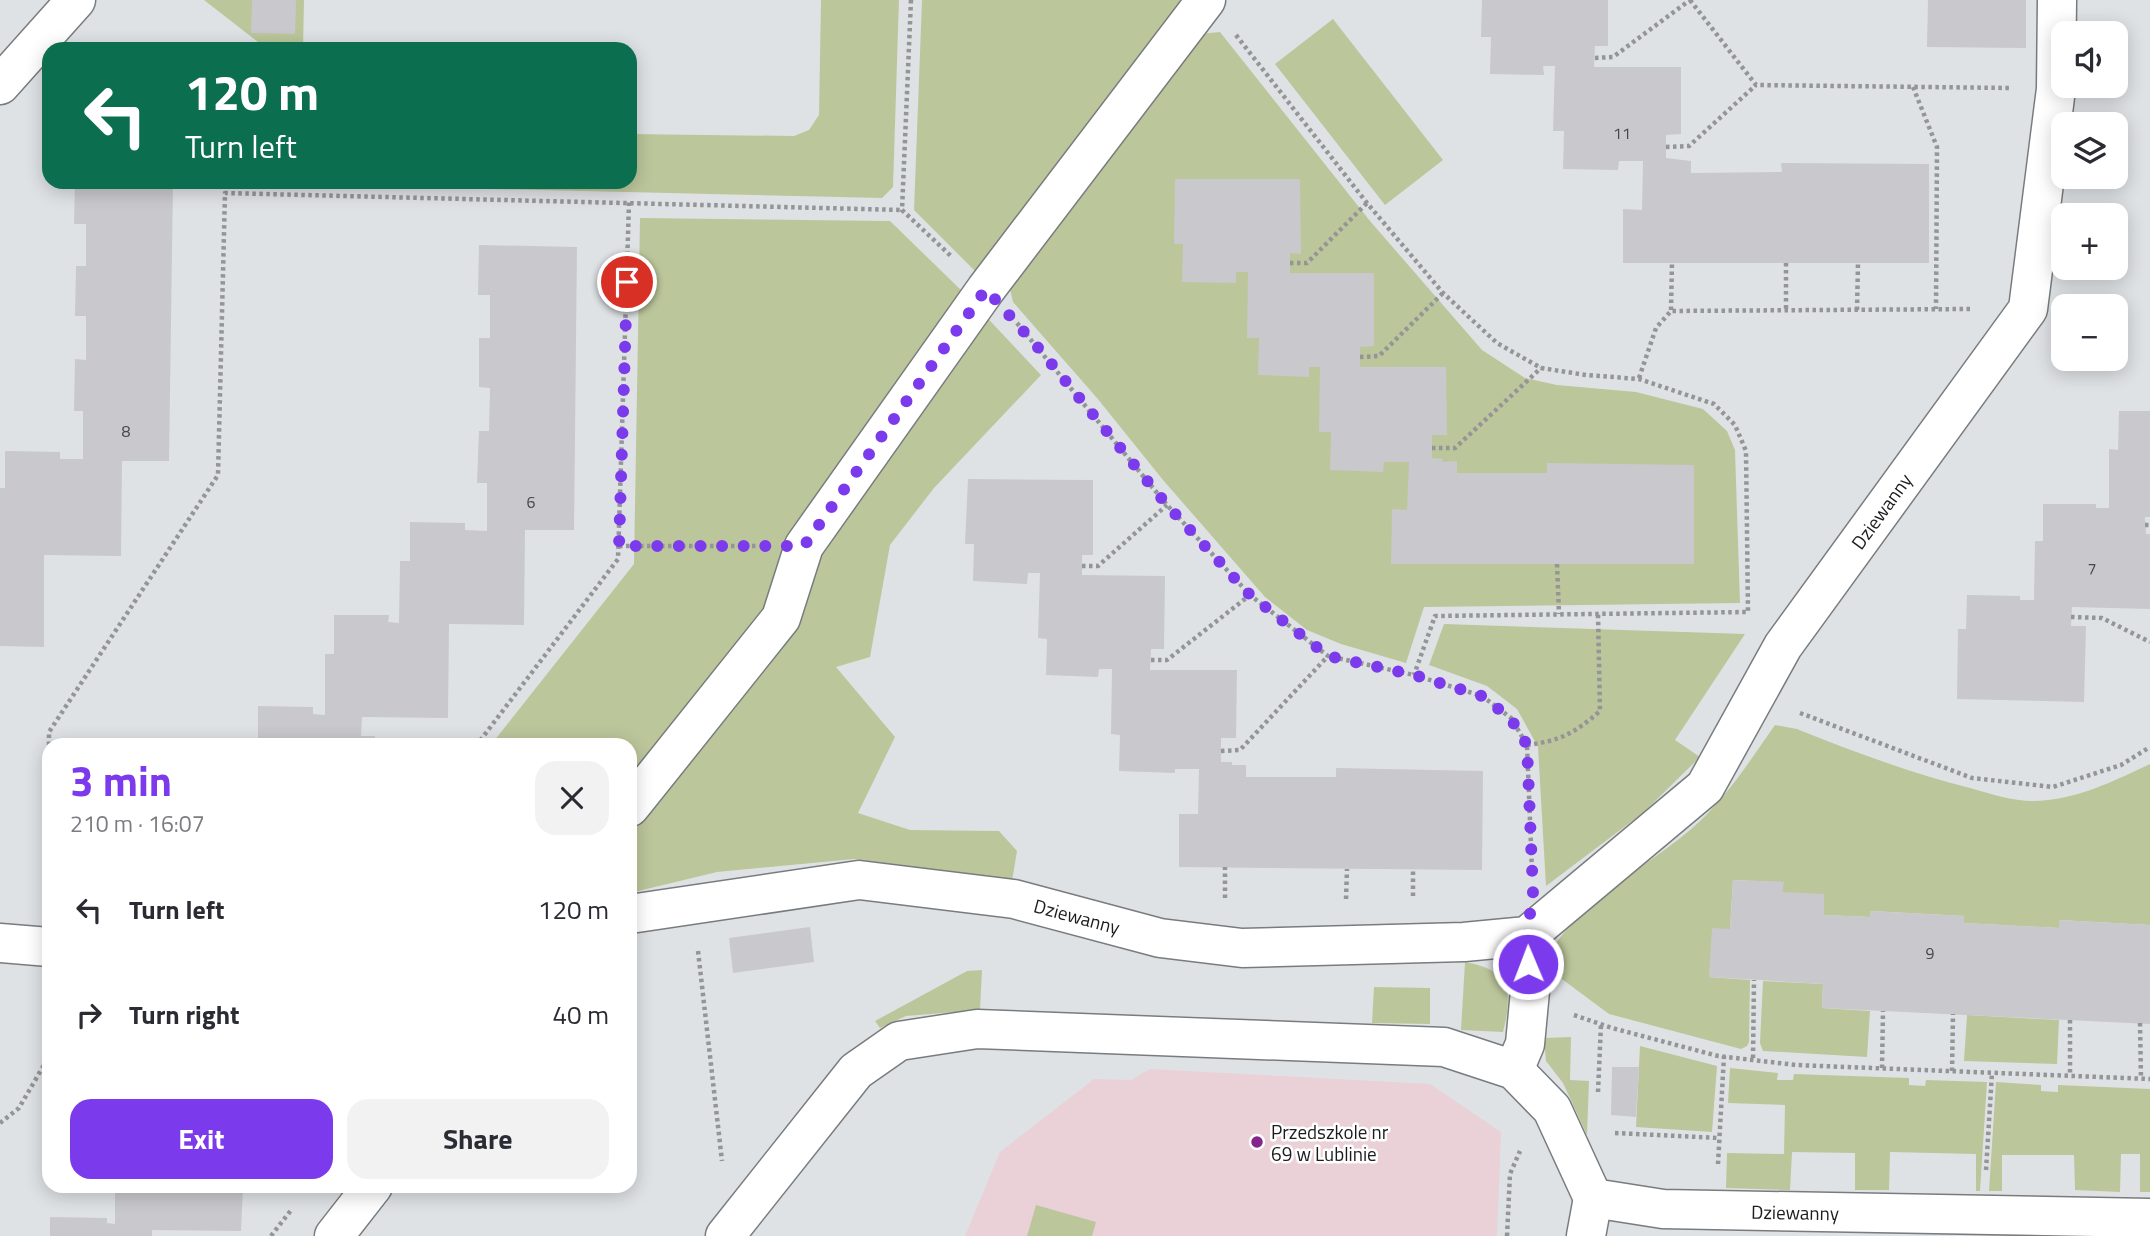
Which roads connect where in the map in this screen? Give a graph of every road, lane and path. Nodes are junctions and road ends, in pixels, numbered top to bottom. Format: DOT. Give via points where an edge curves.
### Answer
graph roads {
  1 [pos="76,0"];
  2 [pos="911,0"];
  3 [pos="1690,0"];
  4 [pos="2057,0"];
  5 [pos="1202,5"];
  6 [pos="2057,21"];
  7 [pos="1595,58"];
  8 [pos="0,85"];
  9 [pos="1756,85"];
  10 [pos="1912,87"];
  11 [pos="2051,89"];
  12 [pos="2055,98"];
  13 [pos="1666,147"];
  14 [pos="629,202"];
  15 [pos="1367,203"];
  16 [pos="902,210"];
  17 [pos="1672,262"];
  18 [pos="1290,263"];
  19 [pos="1786,263"];
  20 [pos="1858,263"];
  21 [pos="986,289"];
  22 [pos="1443,293"];
  23 [pos="1936,309"];
  24 [pos="2028,309"];
  25 [pos="1786,310"];
  26 [pos="1857,310"];
  27 [pos="1671,311"];
  28 [pos="1360,358"];
  29 [pos="1541,368"];
  30 [pos="1639,379"];
  31 [pos="1432,447"];
  32 [pos="1167,505"];
  33 [pos="619,546"];
  34 [pos="804,546"];
  35 [pos="1557,564"];
  36 [pos="1082,566"];
  37 [pos="1250,595"];
  38 [pos="1598,613"];
  39 [pos="1559,614"];
  40 [pos="2071,617"];
  41 [pos="2150,642"];
  42 [pos="1328,656"];
  43 [pos="1151,660"];
  44 [pos="1414,675"];
  45 [pos="1797,712"];
  46 [pos="49,738"];
  47 [pos="482,738"];
  48 [pos="1527,745"];
  49 [pos="2150,747"];
  50 [pos="1221,751"];
  51 [pos="637,798"];
  52 [pos="693,903"];
  53 [pos="637,913"];
  54 [pos="1527,936"];
  55 [pos="0,943"];
  56 [pos="42,946"];
  57 [pos="1755,980"];
  58 [pos="1530,991"];
  59 [pos="1883,1011"];
  60 [pos="1953,1014"];
  61 [pos="2070,1020"];
  62 [pos="2140,1023"];
  63 [pos="1724,1056"];
  64 [pos="1753,1058"];
  65 [pos="42,1068"];
  66 [pos="1882,1068"];
  67 [pos="1514,1070"];
  68 [pos="1952,1071"];
  69 [pos="1992,1073"];
  70 [pos="2070,1076"];
  71 [pos="2141,1079"];
  72 [pos="2150,1079"];
  73 [pos="0,1123"];
  74 [pos="1610,1132"];
  75 [pos="1521,1148"];
  76 [pos="724,1173"];
  77 [pos="1986,1179"];
  78 [pos="368,1193"];
  79 [pos="1593,1198"];
  80 [pos="2150,1218"];
  81 [pos="334,1236"];
  82 [pos="725,1236"];
  83 [pos="1507,1236"];
  84 [pos="1586,1236"];
  1 -- 8 [label="street"];
  2 -- 16 [label="path"];
  3 -- 7 [label="path" via="1613,58"];
  3 -- 9 [label="path"];
  4 -- 6 [label="street, Dziewanny"];
  5 -- 15 [label="path" via="1225,21"];
  5 -- 21 [label="street"];
  9 -- 10 [label="path"];
  9 -- 13 [label="path" via="1689,146"];
  10 -- 11 [label="path"];
  10 -- 23 [label="path" via="1937,147"];
  12 -- 24 [label="street, Dziewanny"];
  14 -- 16 [label="path"];
  14 -- 33 [label="path"];
  14 -- 46 [label="path" via="225,193 218,475"];
  15 -- 18 [label="path" via="1307,263"];
  15 -- 22 [label="path"];
  16 -- 21 [label="path"];
  17 -- 27 [label="path"];
  19 -- 25 [label="path"];
  20 -- 26 [label="path"];
  21 -- 32 [label="path"];
  21 -- 34 [label="street"];
  22 -- 28 [label="path" via="1379,356"];
  22 -- 29 [label="path" via="1497,343"];
  23 -- 24 [label="path"];
  23 -- 26 [label="path"];
  24 -- 54 [label="street, Dziewanny" via="1783,646 1704,787"];
  25 -- 26 [label="path"];
  25 -- 27 [label="path"];
  27 -- 30 [label="path" via="1656,328"];
  29 -- 30 [label="path"];
  29 -- 31 [label="path" via="1455,448"];
  30 -- 38 [label="path" via="1714,404 1735,425 1746,450 1748,612"];
  32 -- 36 [label="path" via="1098,566"];
  32 -- 37 [label="path"];
  33 -- 34 [label="path"];
  33 -- 47 [label="path" via="618,559"];
  34 -- 51 [label="street" via="781,618"];
  35 -- 39 [label="path"];
  37 -- 42 [label="path"];
  37 -- 43 [label="path" via="1167,660"];
  38 -- 39 [label="path"];
  38 -- 48 [label="path" via="1600,711 1554,741"];
  39 -- 44 [label="path" via="1435,616"];
  40 -- 41 [label="path" via="2102,618"];
  42 -- 44 [label="path"];
  42 -- 50 [label="path" via="1240,750"];
  44 -- 48 [label="path" via="1482,696 1511,719"];
  45 -- 49 [label="path" via="1972,778 2053,787 2121,765"];
  48 -- 54 [label="path" via="1533,892"];
  52 -- 53 [label="street, Dziewanny"];
  52 -- 54 [label="street, Dziewanny" via="859,880 1014,898 1160,938 1242,948"];
  52 -- 76 [label="path"];
  54 -- 58 [label="street"];
  55 -- 56 [label="street"];
  57 -- 64 [label="path"];
  58 -- 63 [label="path" via="1573,1015"];
  58 -- 67 [label="street" via="1525,1044"];
  59 -- 66 [label="path"];
  60 -- 68 [label="path"];
  61 -- 70 [label="path"];
  62 -- 71 [label="path"];
  63 -- 64 [label="path"];
  63 -- 74 [label="path" via="1719,1142"];
  64 -- 66 [label="path" via="1796,1065"];
  65 -- 73 [label="path" via="19,1108"];
  66 -- 68 [label="path"];
  67 -- 79 [label="street" via="1552,1109"];
  67 -- 82 [label="street" via="1444,1047 977,1029 899,1041 856,1071"];
  68 -- 69 [label="path"];
  69 -- 70 [label="path"];
  69 -- 77 [label="path"];
  70 -- 71 [label="path"];
  71 -- 72 [label="path"];
  75 -- 83 [label="path" via="1510,1174"];
  78 -- 81 [label="street"];
  79 -- 80 [label="street, Dziewanny" via="1663,1209"];
  79 -- 84 [label="street"];
}
